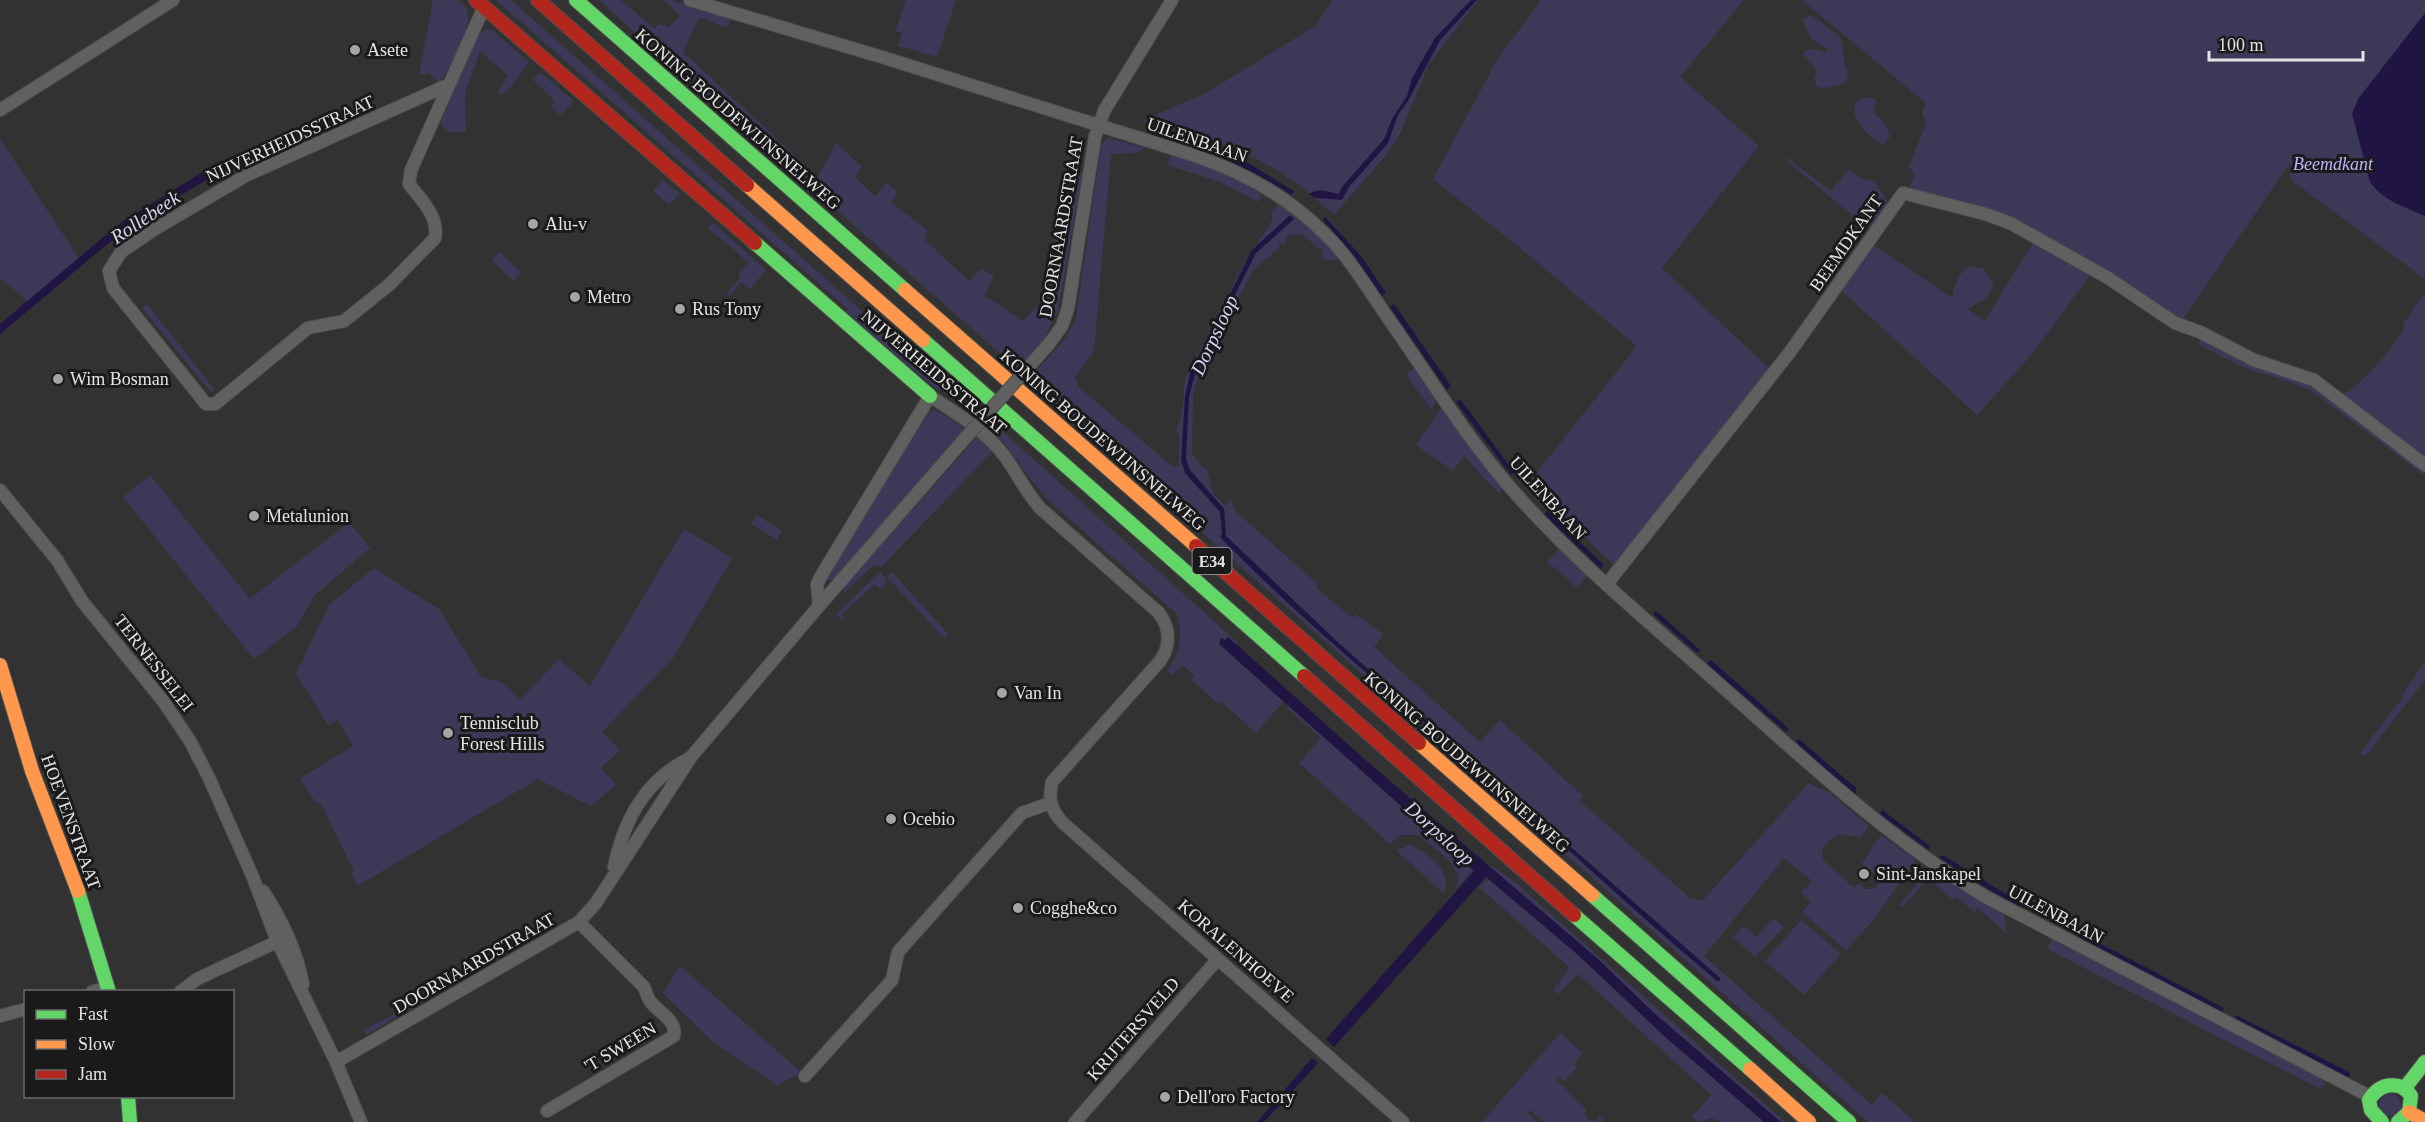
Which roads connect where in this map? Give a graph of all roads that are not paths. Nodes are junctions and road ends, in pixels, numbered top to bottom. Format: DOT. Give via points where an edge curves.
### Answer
graph roads {
  1 [pos="173,0"];
  2 [pos="538,0"];
  3 [pos="576,0"];
  4 [pos="690,0"];
  5 [pos="1172,0"];
  6 [pos="480,4"];
  7 [pos="448,85"];
  8 [pos="0,110"];
  9 [pos="1098,125"];
  10 [pos="930,396"];
  11 [pos="2425,465"];
  12 [pos="0,490"];
  13 [pos="1607,584"];
  14 [pos="819,606"];
  15 [pos="0,665"];
  16 [pos="691,757"];
  17 [pos="1050,803"];
  18 [pos="252,875"];
  19 [pos="612,875"];
  20 [pos="579,922"];
  21 [pos="290,936"];
  22 [pos="277,941"];
  23 [pos="1218,959"];
  24 [pos="108,989"];
  25 [pos="183,990"];
  26 [pos="306,998"];
  27 [pos="24,1010"];
  28 [pos="0,1016"];
  29 [pos="336,1062"];
  30 [pos="2425,1062"];
  31 [pos="805,1076"];
  32 [pos="2404,1089"];
  33 [pos="2371,1097"];
  34 [pos="128,1098"];
  35 [pos="547,1112"];
  36 [pos="2409,1112"];
  37 [pos="2374,1120"];
  38 [pos="2425,1120"];
  39 [pos="130,1122"];
  40 [pos="361,1122"];
  41 [pos="1075,1122"];
  42 [pos="1404,1122"];
  43 [pos="1809,1122"];
  44 [pos="1849,1122"];
  45 [pos="2398,1122"];
  1 -- 8 [label="street"];
  2 -- 43 [label="main road, E34"];
  3 -- 44 [label="main road, KONING BOUDEWIJNSNELWEG / E34"];
  4 -- 9 [label="street, UILENBAAN"];
  5 -- 9 [label="street, DOORNAARDSTRAAT"];
  6 -- 7 [label="street, NIJVERHEIDSSTRAAT"];
  6 -- 10 [label="main road, NIJVERHEIDSSTRAAT"];
  7 -- 7 [label="street, NIJVERHEIDSSTRAAT" via="411,170 409,184 433,216 435,238 390,284 344,321 308,327 215,404 206,404 113,288 109,272 121,252 247,175"];
  9 -- 13 [label="street, UILENBAAN" via="1234,170 1304,214 1355,270 1510,487"];
  9 -- 14 [label="street, DOORNAARDSTRAAT, bridge" via="1062,326"];
  10 -- 14 [label="street" via="821,576 817,584"];
  10 -- 17 [label="street, NIJVERHEIDSSTRAAT" via="970,422 996,446 1040,508 1159,613 1168,632 1164,654 1052,782"];
  11 -- 13 [label="street, BEEMDKANT" via="2314,380 2254,360 2175,323 2108,278 2004,221 1903,193 1790,352"];
  12 -- 18 [label="street, TERNESSELEI" via="177,721 209,778"];
  13 -- 33 [label="street, UILENBAAN" via="1855,803 1941,869 2018,915"];
  14 -- 16 [label="street, DOORNAARDSTRAAT"];
  15 -- 24 [label="main road, HOEVENSTRAAT"];
  16 -- 19 [label="street, DOORNAARDSTRAAT"];
  16 -- 19 [label="street, DOORNAARDSTRAAT" via="673,766 642,797 621,837"];
  17 -- 23 [label="street, KORALENHOEVE" via="1062,824"];
  17 -- 31 [label="street" via="1022,813 898,952 892,980"];
  18 -- 21 [label="street, TERNESSELEI"];
  18 -- 22 [label="street, TERNESSELEI"];
  19 -- 20 [label="street, DOORNAARDSTRAAT"];
  20 -- 29 [label="street, DOORNAARDSTRAAT"];
  20 -- 35 [label="street, 'T SWEEN" via="644,987 649,1000 675,1030 674,1036"];
  21 -- 22 [label="street"];
  21 -- 26 [label="street, TERNESSELEI"];
  22 -- 25 [label="street" via="197,979"];
  22 -- 26 [label="street, TERNESSELEI"];
  23 -- 41 [label="street, KRIJTERSVELD"];
  23 -- 42 [label="street, KORALENHOEVE"];
  26 -- 29 [label="street, TERNESSELEI"];
  27 -- 28 [label="street"];
  29 -- 40 [label="street, TERNESSELEI"];
  30 -- 32 [label="main road"];
  32 -- 33 [label="main road" via="2398,1084 2384,1084"];
  32 -- 36 [label="main road" via="2411,1100"];
  33 -- 37 [label="main road"];
  34 -- 39 [label="main road"];
  36 -- 38 [label="main road"];
  36 -- 45 [label="main road"];
}
